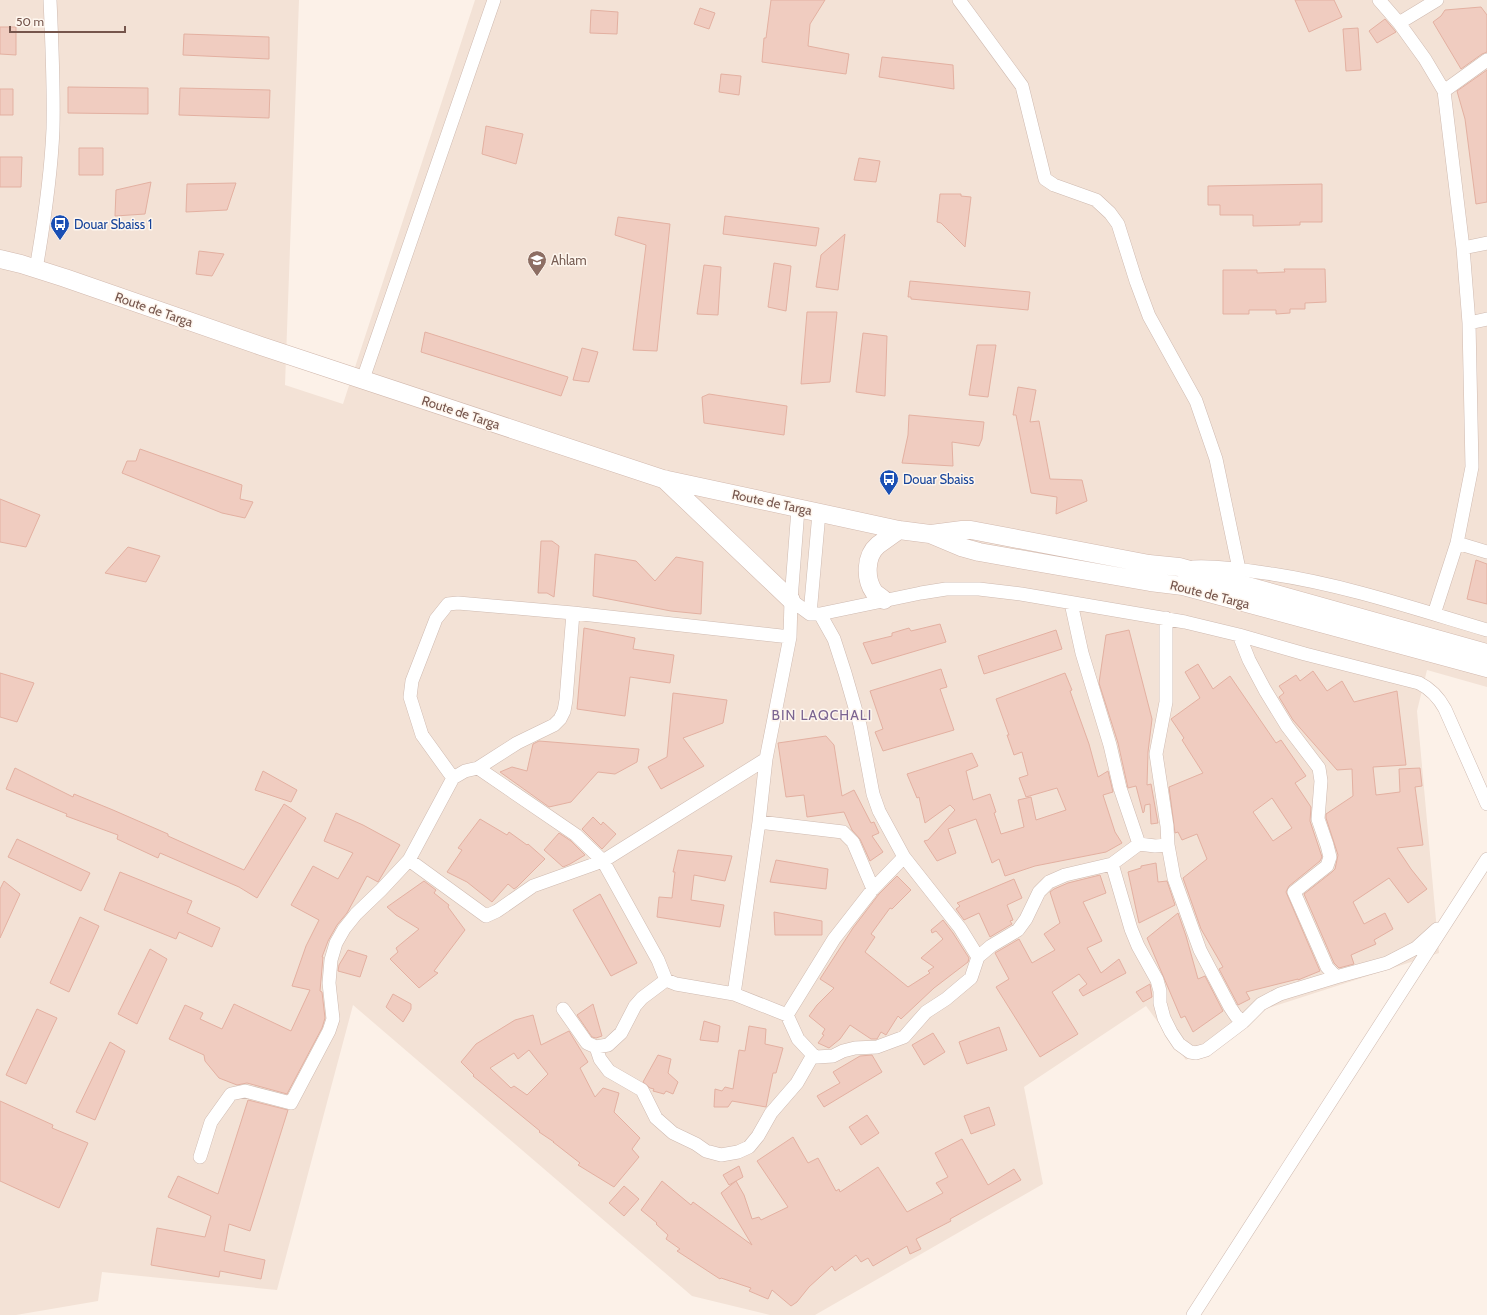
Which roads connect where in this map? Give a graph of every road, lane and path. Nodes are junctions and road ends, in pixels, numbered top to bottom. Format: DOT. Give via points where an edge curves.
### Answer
graph roads {
  1 [pos="50,0"];
  2 [pos="494,0"];
  3 [pos="959,0"];
  4 [pos="1379,0"];
  5 [pos="1437,0"];
  6 [pos="1399,23"];
  7 [pos="1487,60"];
  8 [pos="1444,91"];
  9 [pos="1487,243"];
  10 [pos="1463,248"];
  11 [pos="0,259"];
  12 [pos="36,269"];
  13 [pos="1487,319"];
  14 [pos="1469,323"];
  15 [pos="363,379"];
  16 [pos="663,479"];
  17 [pos="798,509"];
  18 [pos="819,513"];
  19 [pos="899,530"];
  20 [pos="930,534"];
  21 [pos="1457,543"];
  22 [pos="1487,552"];
  23 [pos="1179,567"];
  24 [pos="1239,569"];
  25 [pos="792,600"];
  26 [pos="884,600"];
  27 [pos="1071,603"];
  28 [pos="574,613"];
  29 [pos="815,614"];
  30 [pos="1434,614"];
  31 [pos="1166,618"];
  32 [pos="1487,630"];
  33 [pos="1239,634"];
  34 [pos="790,637"];
  35 [pos="1487,653"];
  36 [pos="1487,668"];
  37 [pos="766,759"];
  38 [pos="478,768"];
  39 [pos="453,778"];
  40 [pos="1487,804"];
  41 [pos="759,822"];
  42 [pos="1138,844"];
  43 [pos="1168,845"];
  44 [pos="904,857"];
  45 [pos="1487,859"];
  46 [pos="409,860"];
  47 [pos="603,860"];
  48 [pos="1112,864"];
  49 [pos="873,890"];
  50 [pos="1448,920"];
  51 [pos="978,957"];
  52 [pos="1336,977"];
  53 [pos="666,980"];
  54 [pos="734,994"];
  55 [pos="563,1010"];
  56 [pos="787,1015"];
  57 [pos="1243,1022"];
  58 [pos="596,1048"];
  59 [pos="813,1055"];
  60 [pos="200,1157"];
  61 [pos="1193,1315"];
  1 -- 12 [label="street" via="52,130 46,208"];
  2 -- 15 [label="street"];
  3 -- 24 [label="street" via="1022,86 1045,179 1054,185 1096,200 1110,212 1118,224 1149,316 1196,400 1216,459"];
  4 -- 6 [label="street"];
  5 -- 6 [label="street"];
  6 -- 8 [label="street"];
  7 -- 8 [label="street"];
  8 -- 10 [label="street"];
  9 -- 10 [label="street"];
  10 -- 14 [label="street"];
  11 -- 12 [label="main road, Route de Targa"];
  12 -- 15 [label="main road, Route de Targa"];
  13 -- 14 [label="street"];
  14 -- 21 [label="street" via="1472,467"];
  15 -- 16 [label="main road, Route de Targa"];
  16 -- 17 [label="main road, Route de Targa"];
  16 -- 25 [label="main road"];
  17 -- 18 [label="main road, Route de Targa"];
  17 -- 25 [label="street"];
  18 -- 19 [label="main road, Route de Targa"];
  18 -- 29 [label="street"];
  19 -- 20 [label="main road, Route de Targa"];
  19 -- 26 [label="main road" via="878,545 869,559 870,585"];
  20 -- 23 [label="main road, Route de Targa" via="971,530 1149,564"];
  20 -- 36 [label="main road, Route de Targa" via="979,552 1183,586"];
  21 -- 22 [label="street"];
  21 -- 30 [label="street"];
  23 -- 24 [label="street" via="1214,566"];
  23 -- 35 [label="main road, Route de Targa"];
  24 -- 30 [label="street" via="1306,579"];
  25 -- 29 [label="street"];
  25 -- 34 [label="street"];
  26 -- 27 [label="street" via="946,589 973,589"];
  26 -- 29 [label="street"];
  27 -- 31 [label="street"];
  27 -- 42 [label="street" via="1082,653"];
  28 -- 34 [label="street"];
  28 -- 38 [label="street" via="566,700 560,719 554,725"];
  28 -- 39 [label="street" via="458,602 448,604 442,610 436,619 412,681 410,697 422,735"];
  29 -- 44 [label="street" via="834,639 860,724 873,794 879,811"];
  30 -- 32 [label="street"];
  31 -- 33 [label="street"];
  31 -- 43 [label="street" via="1166,702 1156,754"];
  33 -- 40 [label="street" via="1426,687 1440,699 1446,709"];
  33 -- 52 [label="street" via="1265,690 1287,726 1319,768 1322,781 1318,819 1330,857 1327,866 1294,892 1327,967"];
  34 -- 37 [label="street"];
  37 -- 41 [label="street"];
  37 -- 47 [label="street"];
  38 -- 39 [label="street" via="465,771"];
  38 -- 47 [label="street" via="576,835"];
  39 -- 46 [label="street"];
  41 -- 49 [label="street" via="843,832 853,842"];
  41 -- 54 [label="street"];
  42 -- 43 [label="street"];
  42 -- 48 [label="street"];
  43 -- 57 [label="street" via="1174,878 1200,950 1230,1007"];
  44 -- 49 [label="street"];
  44 -- 51 [label="street" via="960,928"];
  45 -- 50 [label="street"];
  46 -- 47 [label="street" via="486,916 533,886"];
  46 -- 60 [label="street" via="356,914 336,943 329,983 333,1020 291,1104 245,1091 231,1094 211,1122"];
  47 -- 53 [label="street" via="658,960"];
  48 -- 51 [label="street" via="1065,875 1049,882 1039,892 1018,930"];
  48 -- 57 [label="street" via="1131,929 1157,980 1164,1018 1179,1044 1196,1054 1206,1050"];
  49 -- 56 [label="street" via="834,939"];
  50 -- 52 [label="street" via="1416,948 1402,956 1387,963"];
  50 -- 61 [label="street"];
  51 -- 59 [label="street" via="971,978 926,1012 904,1037 877,1047 855,1048 833,1056"];
  52 -- 57 [label="street" via="1280,994 1261,1004"];
  53 -- 54 [label="street"];
  53 -- 58 [label="street" via="635,1006 621,1033 608,1044"];
  54 -- 56 [label="street"];
  55 -- 58 [label="street" via="587,1043"];
  56 -- 59 [label="street" via="798,1039"];
  58 -- 59 [label="street" via="600,1059 609,1070 642,1090 656,1118 673,1133 706,1151 721,1155 749,1147 771,1112 797,1083"];
}
